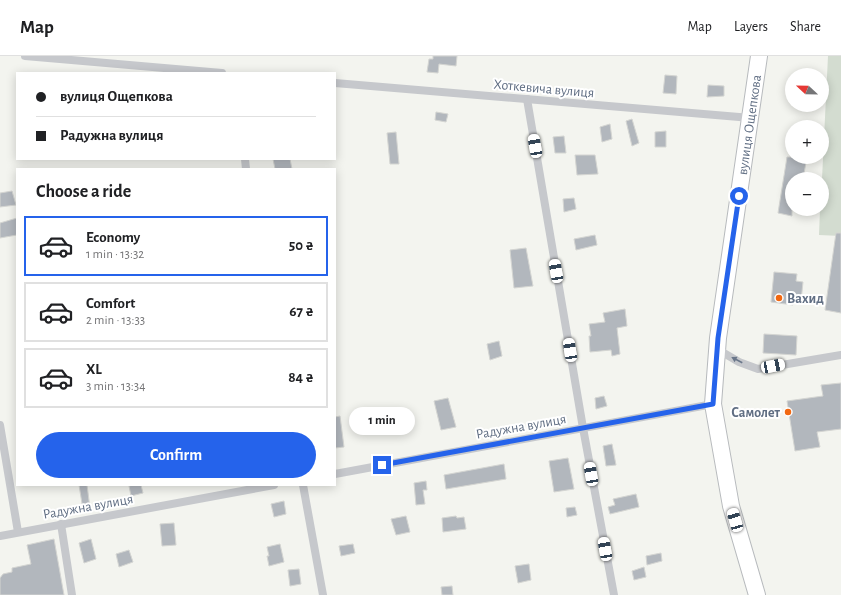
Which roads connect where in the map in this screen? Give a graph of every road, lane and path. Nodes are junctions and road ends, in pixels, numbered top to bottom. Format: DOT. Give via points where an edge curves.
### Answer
graph roads {
  1 [pos="25,56"];
  2 [pos="759,56"];
  3 [pos="210,72"];
  4 [pos="336,83"];
  5 [pos="527,99"];
  6 [pos="751,118"];
  7 [pos="717,349"];
  8 [pos="841,355"];
  9 [pos="713,404"];
  10 [pos="0,425"];
  11 [pos="583,428"];
  12 [pos="336,474"];
  13 [pos="269,486"];
  14 [pos="303,486"];
  15 [pos="61,524"];
  16 [pos="18,532"];
  17 [pos="0,536"];
  18 [pos="72,595"];
  19 [pos="323,595"];
  20 [pos="614,595"];
  21 [pos="757,595"];
  1 -- 3 [label="street"];
  2 -- 6 [label="highway, вулиця Ощепкова"];
  4 -- 5 [label="street, Хоткевича вулиця"];
  5 -- 6 [label="street, Хоткевича вулиця"];
  5 -- 11 [label="street"];
  6 -- 7 [label="highway, вулиця Ощепкова"];
  8 -- 7 [label="street, one-way" via="758,369 739,362"];
  7 -- 9 [label="highway, вулиця Ощепкова"];
  9 -- 11 [label="street, Радужна вулиця"];
  9 -- 21 [label="highway, вулиця Ощепкова" via="731,506"];
  10 -- 16 [label="street"];
  11 -- 12 [label="street, Радужна вулиця"];
  11 -- 20 [label="street"];
  13 -- 15 [label="street, Радужна вулиця"];
  14 -- 19 [label="street"];
  15 -- 16 [label="street, Радужна вулиця"];
  15 -- 18 [label="street"];
  16 -- 17 [label="street, Радужна вулиця"];
}
